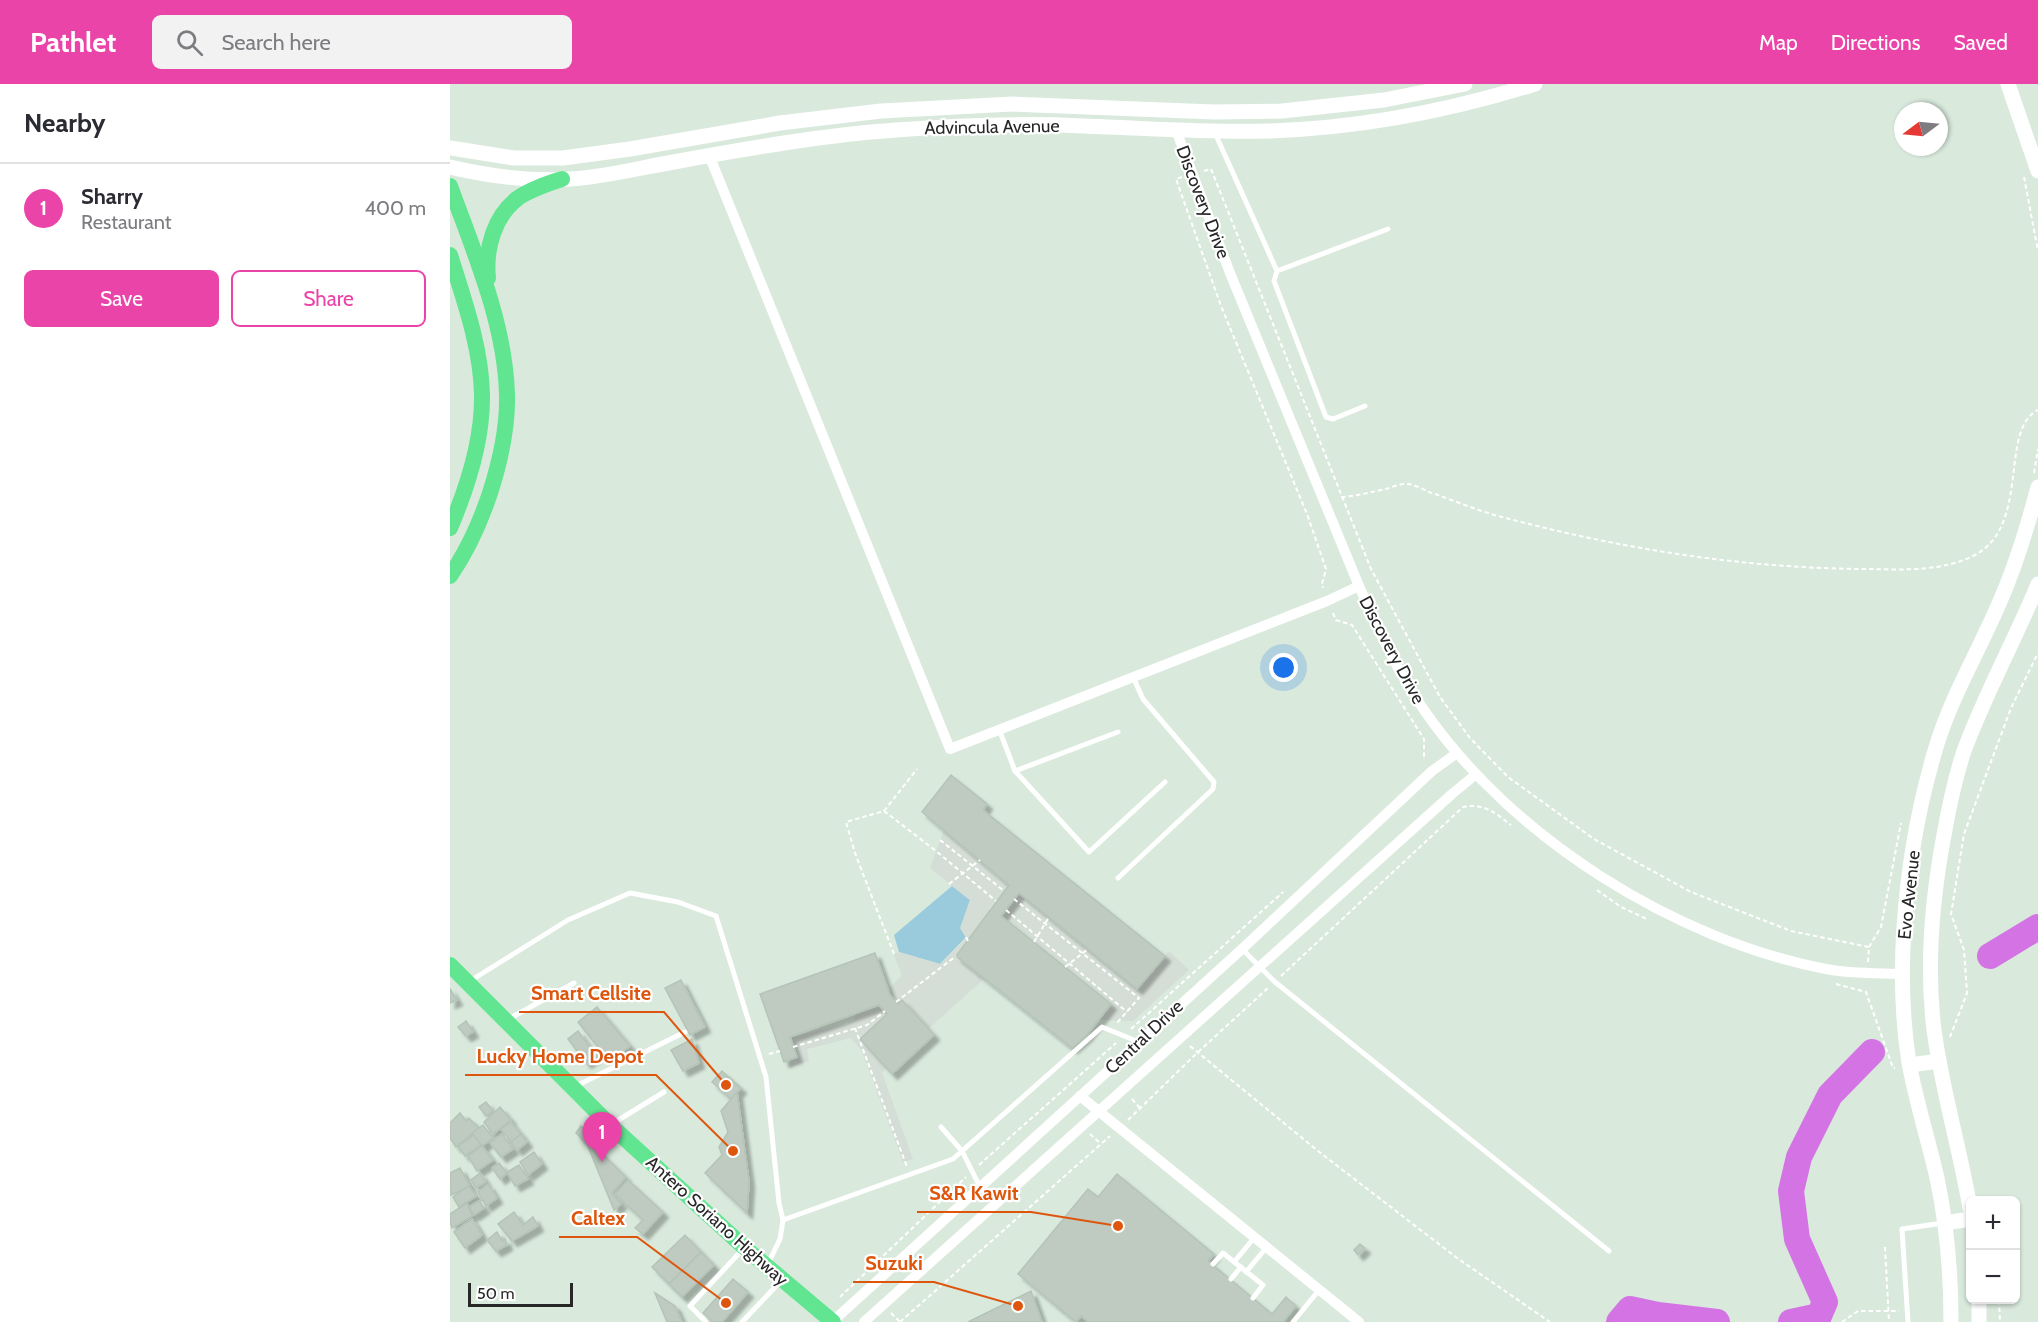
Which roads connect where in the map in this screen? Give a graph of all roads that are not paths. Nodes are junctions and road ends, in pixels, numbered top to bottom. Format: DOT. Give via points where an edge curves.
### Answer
graph roads {
  1 [pos="1465,84"];
  2 [pos="1535,84"];
  3 [pos="2008,84"];
  4 [pos="1176,130"];
  5 [pos="1214,132"];
  6 [pos="450,148"];
  7 [pos="709,155"];
  8 [pos="450,167"];
  9 [pos="2031,173"];
  10 [pos="562,179"];
  11 [pos="450,186"];
  12 [pos="1388,229"];
  13 [pos="450,255"];
  14 [pos="1277,271"];
  15 [pos="489,300"];
  16 [pos="1365,406"];
  17 [pos="2038,487"];
  18 [pos="450,528"];
  19 [pos="450,576"];
  20 [pos="2038,584"];
  21 [pos="1359,586"];
  22 [pos="1977,651"];
  23 [pos="2003,662"];
  24 [pos="1133,677"];
  25 [pos="999,729"];
  26 [pos="1118,732"];
  27 [pos="1457,753"];
  28 [pos="1015,771"];
  29 [pos="1475,775"];
  30 [pos="1165,782"];
  31 [pos="1118,878"];
  32 [pos="1907,889"];
  33 [pos="1934,892"];
  34 [pos="1242,949"];
  35 [pos="450,965"];
  36 [pos="1260,967"];
  37 [pos="1903,974"];
  38 [pos="1931,975"];
  39 [pos="468,983"];
  40 [pos="574,983"];
  41 [pos="506,1021"];
  42 [pos="685,1032"];
  43 [pos="1139,1042"];
  44 [pos="1939,1061"];
  45 [pos="1910,1065"];
  46 [pos="572,1088"];
  47 [pos="664,1092"];
  48 [pos="1080,1096"];
  49 [pos="1098,1113"];
  50 [pos="610,1125"];
  51 [pos="941,1127"];
  52 [pos="962,1151"];
  53 [pos="980,1187"];
  54 [pos="1968,1196"];
  55 [pos="783,1220"];
  56 [pos="1966,1220"];
  57 [pos="1945,1223"];
  58 [pos="1254,1238"];
  59 [pos="744,1247"];
  60 [pos="1266,1248"];
  61 [pos="1609,1251"];
  62 [pos="1234,1262"];
  63 [pos="1213,1264"];
  64 [pos="767,1267"];
  65 [pos="1241,1267"];
  66 [pos="1246,1272"];
  67 [pos="1231,1279"];
  68 [pos="783,1280"];
  69 [pos="1319,1290"];
  70 [pos="1253,1298"];
  71 [pos="1979,1304"];
  72 [pos="706,1322"];
  73 [pos="742,1322"];
  74 [pos="832,1322"];
  75 [pos="864,1322"];
  76 [pos="1293,1322"];
  77 [pos="1359,1322"];
  78 [pos="1908,1322"];
  79 [pos="1951,1322"];
  80 [pos="1979,1322"];
  1 -- 6 [label="main road, Advincula Avenue" via="1384,100 1282,111 1012,104 881,111 563,158 514,158"];
  2 -- 5 [label="main road, Advincula Avenue" via="1389,120 1302,129"];
  3 -- 9 [label="main road"];
  4 -- 5 [label="main road, Advincula Avenue"];
  4 -- 7 [label="main road, Advincula Avenue" via="946,126 785,142"];
  4 -- 21 [label="street, Discovery Drive" via="1230,273"];
  5 -- 14 [label="lane"];
  7 -- 10 [label="main road, Advincula Avenue"];
  7 -- 25 [label="street" via="950,749"];
  8 -- 10 [label="main road, Advincula Avenue" via="505,177"];
  10 -- 15 [label="main road" via="519,197 500,220 488,251"];
  11 -- 15 [label="main road"];
  12 -- 14 [label="lane"];
  13 -- 18 [label="main road" via="472,334 482,395 477,447"];
  14 -- 16 [label="lane" via="1274,281 1326,417 1332,419"];
  15 -- 19 [label="main road" via="505,367 506,422 484,512"];
  17 -- 22 [label="main road, Evo Avenue" via="2015,564"];
  20 -- 23 [label="main road, Evo Avenue"];
  21 -- 24 [label="street"];
  21 -- 27 [label="street, Discovery Drive" via="1402,676"];
  22 -- 23 [label="main road"];
  22 -- 32 [label="main road, Evo Avenue" via="1937,743 1923,795"];
  23 -- 33 [label="main road, Evo Avenue" via="1964,753 1950,801"];
  24 -- 25 [label="street"];
  24 -- 31 [label="lane" via="1143,699 1214,782 1213,789"];
  25 -- 28 [label="lane"];
  26 -- 28 [label="lane"];
  27 -- 29 [label="street, Discovery Drive"];
  27 -- 34 [label="street, Central Drive" via="1432,771"];
  28 -- 30 [label="lane" via="1089,852"];
  29 -- 36 [label="street, Central Drive"];
  29 -- 37 [label="street, Discovery Drive" via="1551,842 1626,892 1674,917 1785,960 1829,970"];
  32 -- 33 [label="main road"];
  32 -- 37 [label="main road, Evo Avenue"];
  33 -- 38 [label="main road, Evo Avenue"];
  34 -- 36 [label="lane"];
  34 -- 43 [label="street, Central Drive"];
  35 -- 39 [label="main road, Antero Soriano Highway"];
  36 -- 49 [label="street, Central Drive"];
  36 -- 61 [label="lane"];
  37 -- 38 [label="main road"];
  37 -- 45 [label="main road, Evo Avenue"];
  38 -- 44 [label="main road, Evo Avenue"];
  39 -- 41 [label="main road, Antero Soriano Highway"];
  39 -- 55 [label="lane" via="568,920 630,893 678,902 716,916 766,1077"];
  40 -- 41 [label="lane"];
  41 -- 46 [label="main road, Antero Soriano Highway"];
  42 -- 46 [label="lane"];
  43 -- 48 [label="street, Central Drive"];
  43 -- 52 [label="lane" via="1102,1027"];
  44 -- 45 [label="main road"];
  44 -- 54 [label="main road, Evo Avenue"];
  45 -- 57 [label="main road, Evo Avenue"];
  46 -- 50 [label="main road, Antero Soriano Highway"];
  47 -- 50 [label="lane"];
  48 -- 49 [label="street"];
  48 -- 53 [label="street, Central Drive"];
  49 -- 58 [label="street"];
  49 -- 75 [label="street, Central Drive"];
  50 -- 59 [label="main road, Antero Soriano Highway"];
  51 -- 52 [label="lane"];
  52 -- 53 [label="lane"];
  52 -- 55 [label="lane" via="953,1159"];
  53 -- 74 [label="street, Central Drive"];
  55 -- 64 [label="lane" via="780,1239"];
  56 -- 57 [label="main road"];
  57 -- 78 [label="lane" via="1902,1229"];
  57 -- 79 [label="main road, Evo Avenue"];
  58 -- 60 [label="street"];
  58 -- 62 [label="lane"];
  59 -- 64 [label="main road, Antero Soriano Highway"];
  59 -- 72 [label="lane" via="690,1306"];
  60 -- 66 [label="lane"];
  60 -- 69 [label="street"];
  62 -- 63 [label="lane" via="1223,1253"];
  62 -- 65 [label="lane"];
  64 -- 68 [label="main road, Antero Soriano Highway"];
  65 -- 66 [label="lane"];
  65 -- 67 [label="lane"];
  66 -- 70 [label="lane" via="1263,1285"];
  68 -- 73 [label="lane"];
  68 -- 74 [label="main road, Antero Soriano Highway"];
  69 -- 76 [label="lane"];
  69 -- 77 [label="street"];
  71 -- 80 [label="main road"];
}
